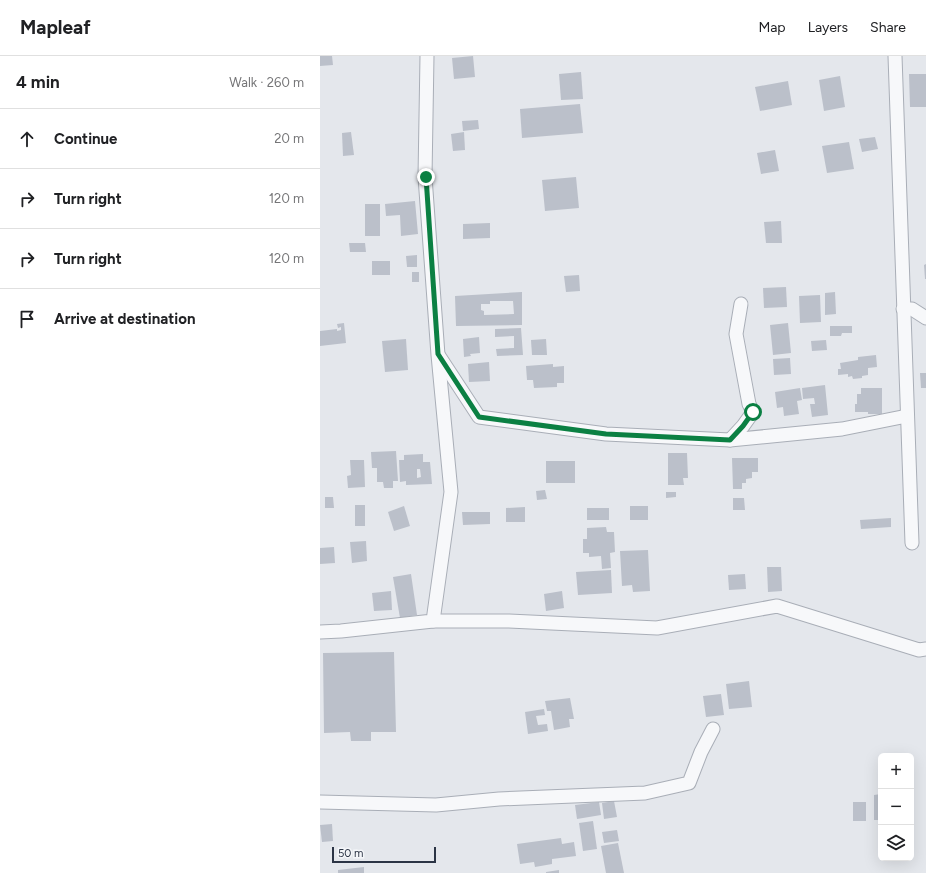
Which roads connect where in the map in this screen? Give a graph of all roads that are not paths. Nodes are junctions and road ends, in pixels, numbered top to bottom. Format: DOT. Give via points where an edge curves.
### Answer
graph roads {
  1 [pos="427,56"];
  2 [pos="895,56"];
  3 [pos="742,304"];
  4 [pos="904,309"];
  5 [pos="926,318"];
  6 [pos="438,354"];
  7 [pos="907,416"];
  8 [pos="730,440"];
  9 [pos="912,543"];
  10 [pos="432,621"];
  11 [pos="320,632"];
  12 [pos="926,649"];
  13 [pos="713,729"];
  14 [pos="320,802"];
  1 -- 6 [label="street" via="426,177"];
  2 -- 4 [label="street"];
  3 -- 8 [label="street" via="736,334 749,404 753,412"];
  4 -- 5 [label="street" via="912,309"];
  4 -- 7 [label="street"];
  6 -- 8 [label="street" via="479,417 606,434"];
  6 -- 10 [label="street" via="450,492"];
  7 -- 8 [label="street" via="842,430"];
  7 -- 9 [label="street"];
  10 -- 11 [label="street"];
  10 -- 12 [label="street" via="509,621 657,628 778,606 919,650"];
  13 -- 14 [label="street" via="689,783 645,793 499,799 436,805"];
}
